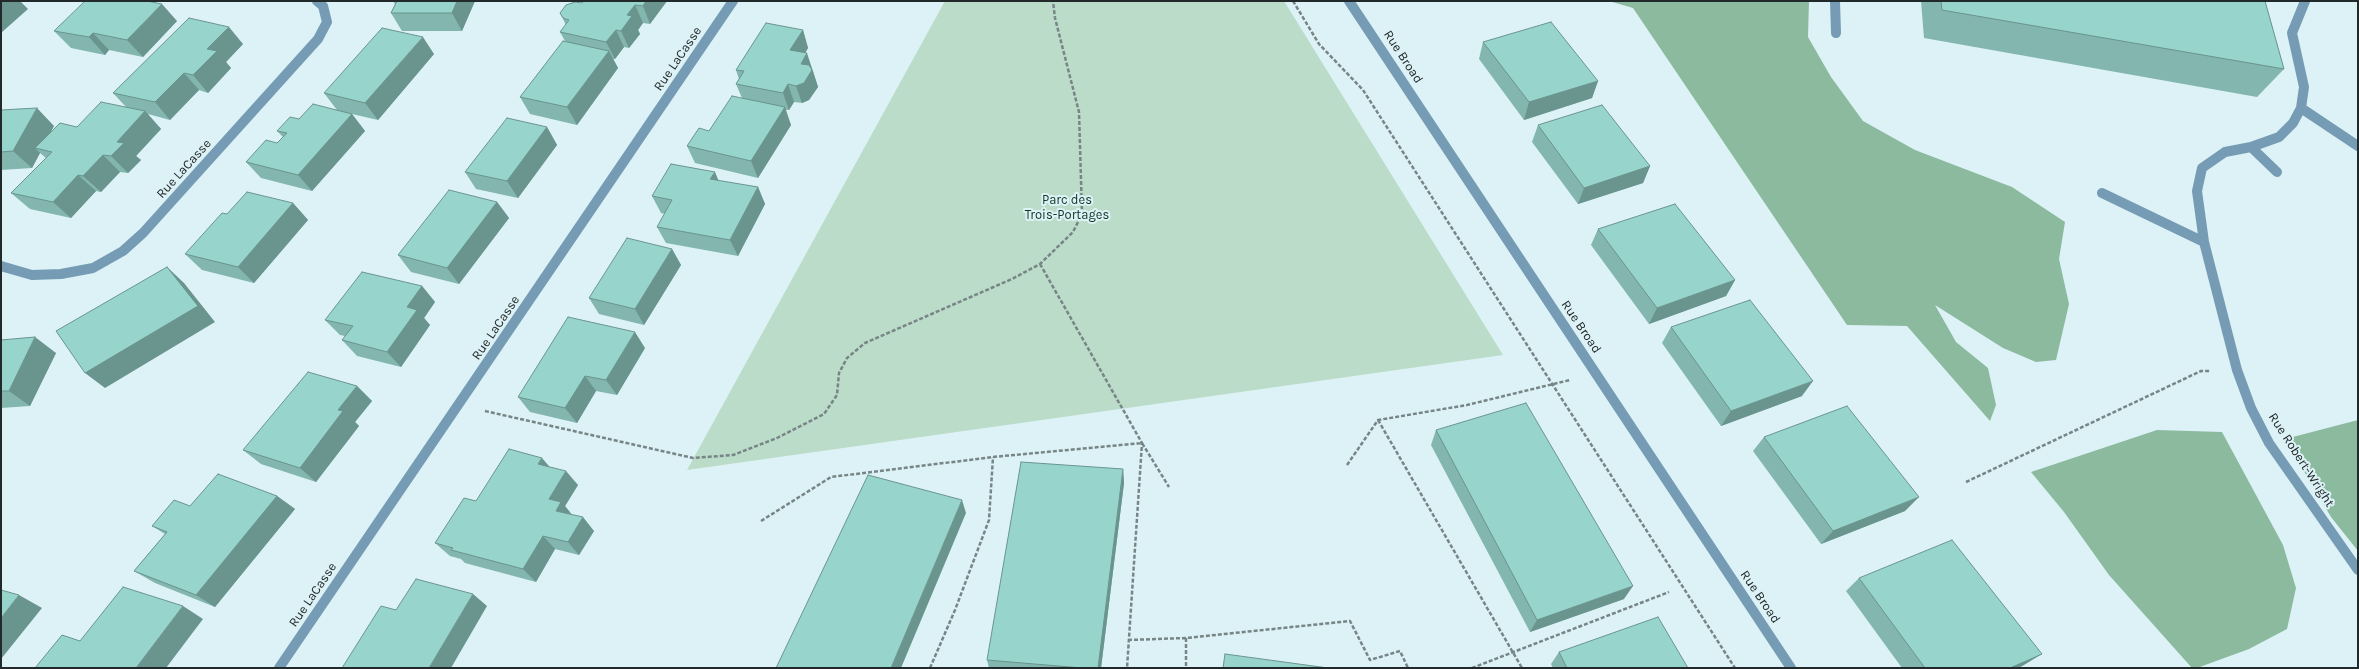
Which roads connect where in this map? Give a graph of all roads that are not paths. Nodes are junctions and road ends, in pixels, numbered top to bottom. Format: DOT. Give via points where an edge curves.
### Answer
graph roads {
  1 [pos="317,1"];
  2 [pos="733,1"];
  3 [pos="1349,1"];
  4 [pos="1835,1"];
  5 [pos="2305,1"];
  6 [pos="1836,33"];
  7 [pos="2301,108"];
  8 [pos="2358,146"];
  9 [pos="2251,147"];
  10 [pos="2277,172"];
  11 [pos="2102,193"];
  12 [pos="2204,242"];
  13 [pos="1,266"];
  14 [pos="2358,570"];
  15 [pos="279,668"];
  16 [pos="1791,668"];
  1 -- 13 [label="street, Rue LaCasse" via="324,6 327,22 318,39 143,233 123,251 93,268 61,274 32,275"];
  2 -- 15 [label="street, Rue LaCasse"];
  3 -- 16 [label="street, Rue Broad"];
  4 -- 6 [label="street"];
  5 -- 7 [label="street" via="2292,32 2304,87"];
  7 -- 8 [label="street"];
  7 -- 9 [label="street, Rue Robert-Wright" via="2293,122 2279,137"];
  9 -- 10 [label="street"];
  9 -- 12 [label="street, Rue Robert-Wright" via="2225,152 2202,168 2197,192"];
  11 -- 12 [label="street"];
  12 -- 14 [label="street, Rue Robert-Wright" via="2237,370 2251,408 2270,443"];
}
